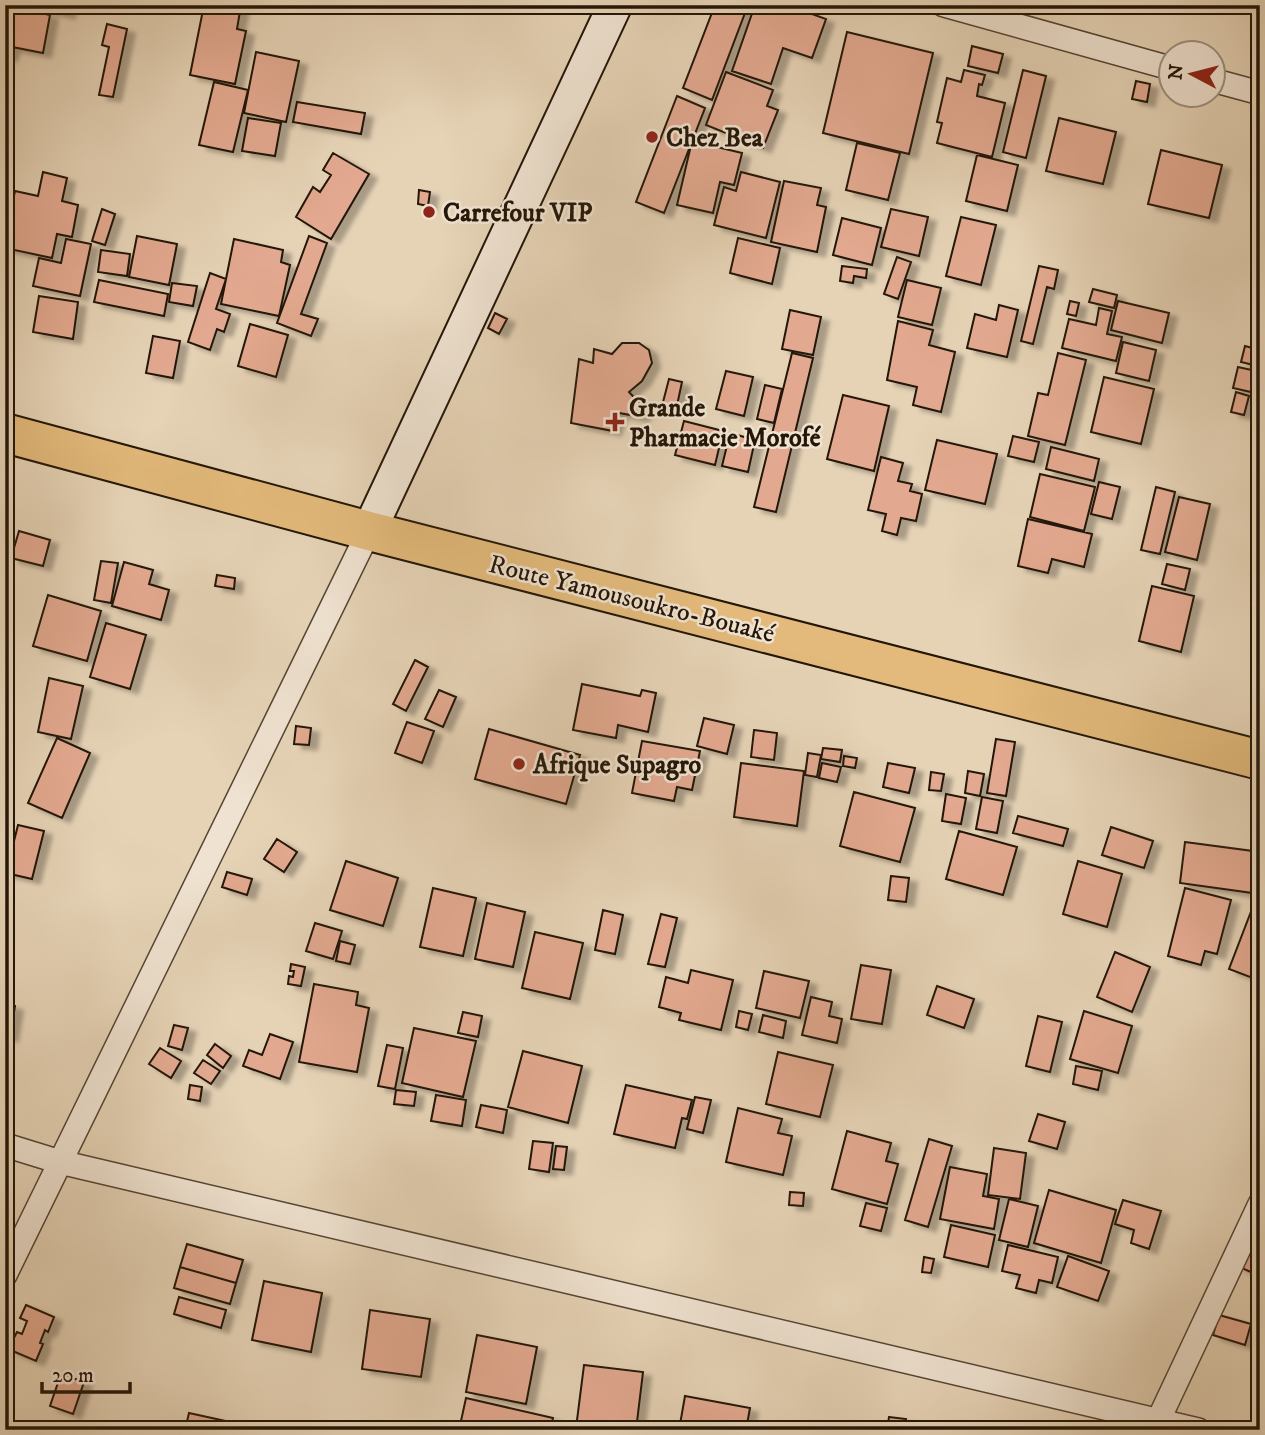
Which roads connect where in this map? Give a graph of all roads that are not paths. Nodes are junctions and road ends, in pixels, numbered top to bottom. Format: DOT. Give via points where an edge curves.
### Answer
graph roads {
  1 [pos="615,5"];
  2 [pos="944,5"];
  3 [pos="1156,64"];
  4 [pos="1226,84"];
  5 [pos="1260,93"];
  6 [pos="5,433"];
  7 [pos="369,531"];
  8 [pos="1260,760"];
  9 [pos="5,1145"];
  10 [pos="60,1162"];
  11 [pos="1260,1204"];
  12 [pos="5,1275"];
  13 [pos="1154,1425"];
  14 [pos="1198,1430"];
  1 -- 7 [label="street"];
  2 -- 3 [label="street"];
  4 -- 5 [label="street"];
  6 -- 7 [label="highway, Route Yamousoukro-Bouaké"];
  7 -- 8 [label="highway, Route Yamousoukro-Bouaké"];
  7 -- 10 [label="street"];
  9 -- 10 [label="street"];
  10 -- 12 [label="street"];
  10 -- 13 [label="street"];
  11 -- 13 [label="street"];
  13 -- 14 [label="street"];
}
